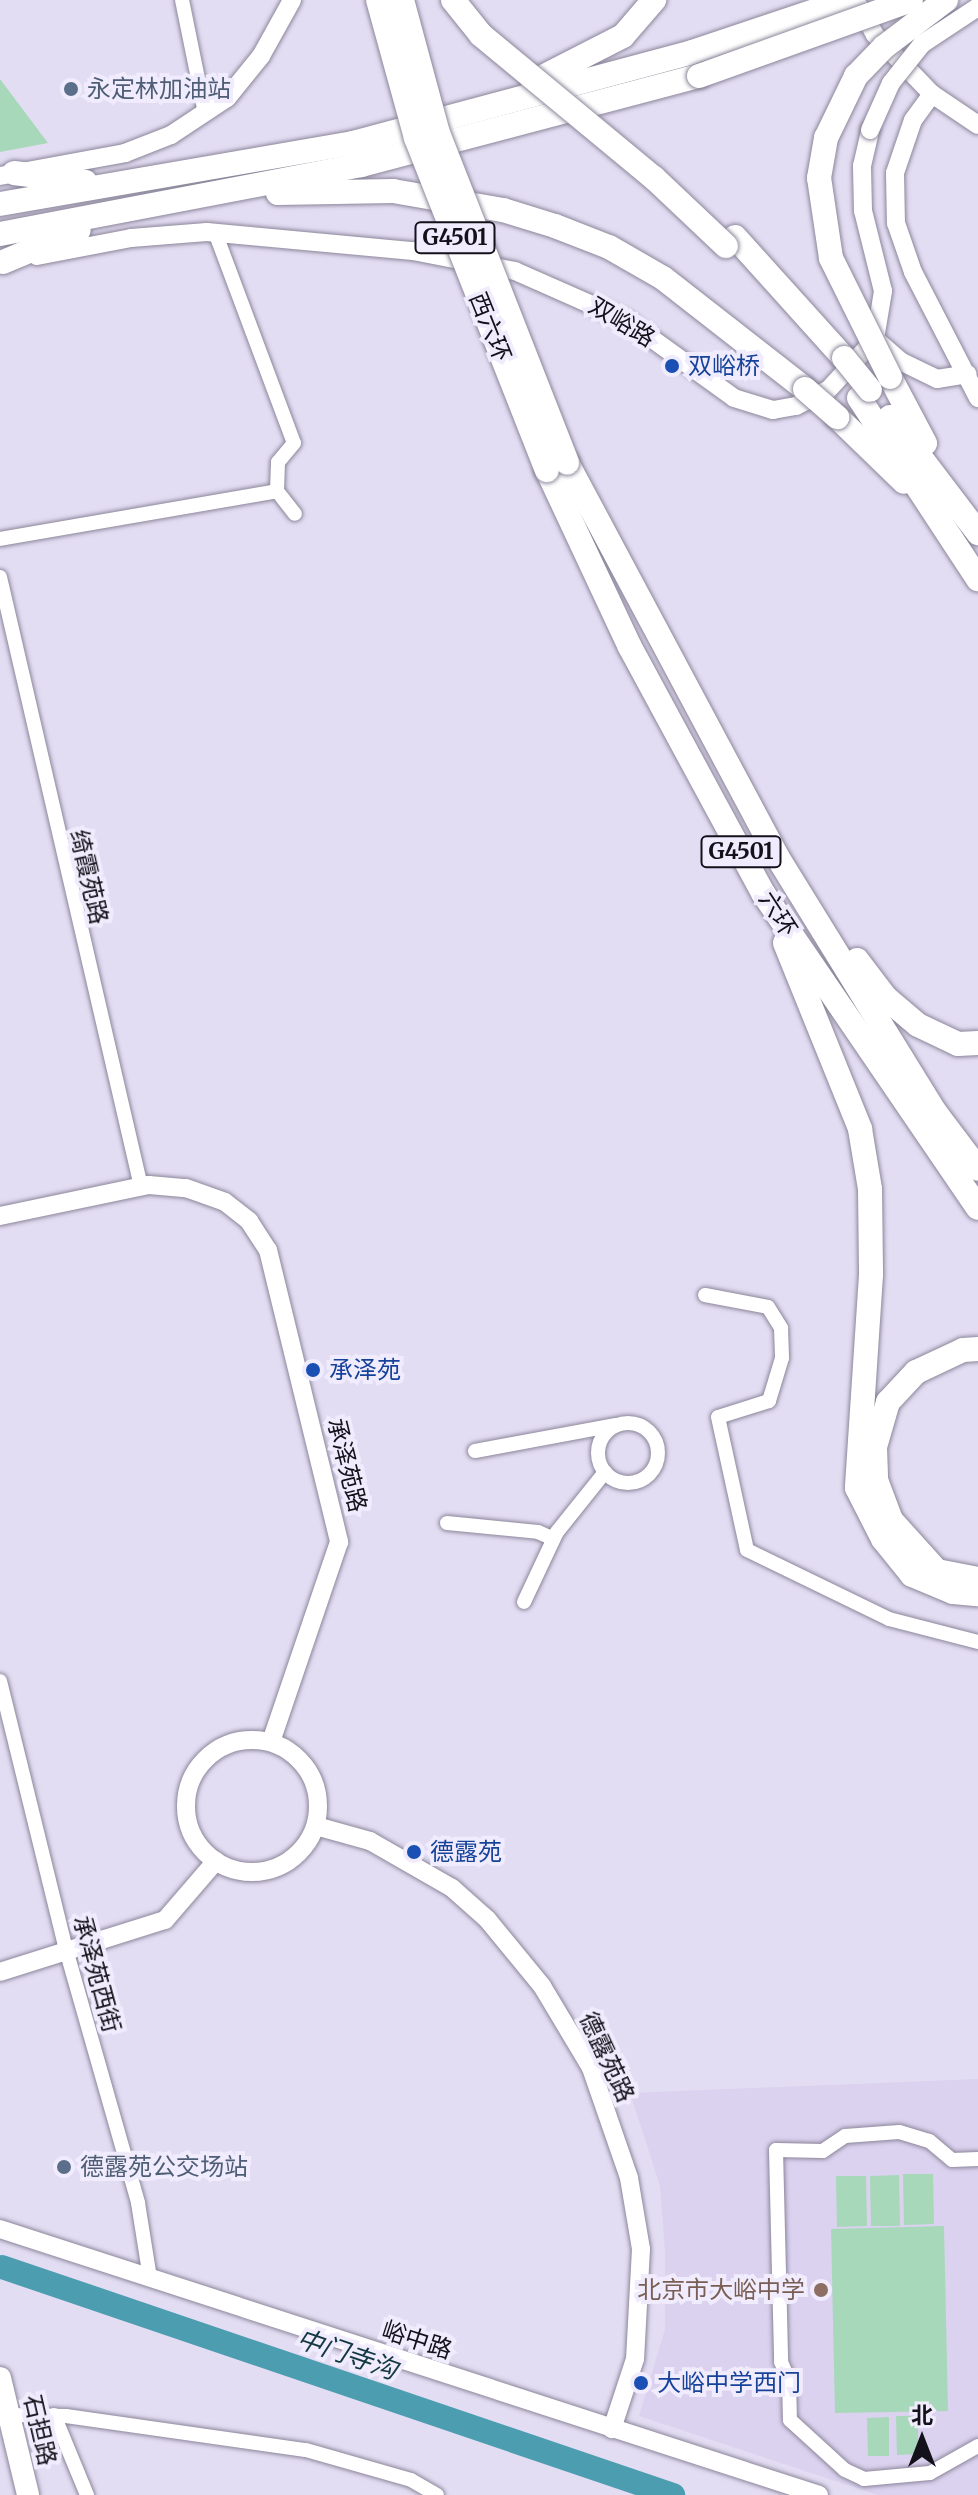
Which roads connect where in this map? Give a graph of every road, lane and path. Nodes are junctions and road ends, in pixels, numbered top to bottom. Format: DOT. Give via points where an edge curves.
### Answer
graph roads {
  1 [pos="182,0"];
  2 [pos="292,0"];
  3 [pos="378,0"];
  4 [pos="402,0"];
  5 [pos="453,0"];
  6 [pos="472,0"];
  7 [pos="654,0"];
  8 [pos="847,0"];
  9 [pos="855,0"];
  10 [pos="911,0"];
  11 [pos="946,0"];
  12 [pos="978,7"];
  13 [pos="932,94"];
  14 [pos="205,113"];
  15 [pos="465,113"];
  16 [pos="978,125"];
  17 [pos="7,175"];
  18 [pos="111,185"];
  19 [pos="216,195"];
  20 [pos="0,204"];
  21 [pos="117,213"];
  22 [pos="215,232"];
  23 [pos="0,234"];
  24 [pos="731,242"];
  25 [pos="2,262"];
  26 [pos="875,339"];
  27 [pos="968,374"];
  28 [pos="873,389"];
  29 [pos="978,398"];
  30 [pos="557,467"];
  31 [pos="277,491"];
  32 [pos="949,512"];
  33 [pos="295,514"];
  34 [pos="978,533"];
  35 [pos="0,539"];
  36 [pos="0,577"];
  37 [pos="978,579"];
  38 [pos="778,858"];
  39 [pos="763,893"];
  40 [pos="978,1043"];
  41 [pos="978,1169"];
  42 [pos="141,1187"];
  43 [pos="978,1208"];
  44 [pos="0,1216"];
  45 [pos="705,1295"];
  46 [pos="978,1349"];
  47 [pos="619,1424"];
  48 [pos="475,1451"];
  49 [pos="605,1472"];
  50 [pos="447,1523"];
  51 [pos="554,1539"];
  52 [pos="978,1579"];
  53 [pos="978,1594"];
  54 [pos="524,1602"];
  55 [pos="978,1642"];
  56 [pos="0,1681"];
  57 [pos="271,1742"];
  58 [pos="316,1826"];
  59 [pos="216,1861"];
  60 [pos="67,1953"];
  61 [pos="0,1972"];
  62 [pos="978,2159"];
  63 [pos="0,2229"];
  64 [pos="150,2278"];
  65 [pos="0,2378"];
  66 [pos="11,2415"];
  67 [pos="54,2415"];
  68 [pos="612,2429"];
  69 [pos="978,2446"];
  70 [pos="28,2495"];
  71 [pos="87,2495"];
  72 [pos="437,2495"];
  73 [pos="819,2495"];
  1 -- 14 [label="street"];
  2 -- 14 [label="street" via="261,56 227,98"];
  3 -- 30 [label="highway, 西六环 / G4501, bridge" via="416,138"];
  4 -- 30 [label="highway, 西六环 / G4501, bridge" via="438,133"];
  5 -- 24 [label="highway, bridge" via="481,35"];
  6 -- 24 [label="highway"];
  7 -- 15 [label="highway" via="623,36 592,56"];
  8 -- 15 [label="highway" via="692,52"];
  9 -- 13 [label="street" via="875,35"];
  10 -- 19 [label="highway, bridge" via="699,76 361,165"];
  11 -- 28 [label="highway, bridge" via="884,47 856,76 838,105 819,178 831,258"];
  12 -- 26 [label="street, bridge" via="922,44 891,83 870,130 862,166 863,211 883,291"];
  13 -- 16 [label="street"];
  13 -- 27 [label="street" via="913,120 895,173 896,223 913,272"];
  14 -- 17 [label="street" via="171,135 125,153"];
  15 -- 18 [label="highway" via="353,143"];
  17 -- 18 [label="highway"];
  18 -- 20 [label="highway"];
  19 -- 21 [label="highway"];
  19 -- 32 [label="highway, bridge" via="393,191 503,210 609,247 663,278 805,389"];
  21 -- 23 [label="highway"];
  21 -- 25 [label="highway"];
  22 -- 25 [label="street, 双峪路" via="131,238"];
  22 -- 26 [label="street, 双峪路" via="413,251 515,271 626,320 734,398 773,410 796,406 828,390"];
  22 -- 31 [label="street" via="294,443 278,462"];
  24 -- 28 [label="highway" via="840,362"];
  26 -- 27 [label="street" via="900,361 937,379"];
  27 -- 29 [label="street"];
  28 -- 32 [label="highway"];
  28 -- 32 [label="highway"];
  30 -- 38 [label="highway, 六环 / G4501"];
  30 -- 39 [label="highway, 六环 / G4501" via="630,647"];
  31 -- 33 [label="street"];
  31 -- 35 [label="street"];
  32 -- 34 [label="highway"];
  32 -- 37 [label="highway"];
  36 -- 42 [label="street, 绮霞苑路"];
  38 -- 40 [label="highway" via="886,998 918,1025 958,1044"];
  38 -- 41 [label="highway, 六环 / G4501" via="935,1112"];
  39 -- 43 [label="highway, 六环 / G4501"];
  39 -- 53 [label="highway" via="860,1129 870,1189 871,1275 857,1488 883,1539 912,1575 953,1592"];
  42 -- 44 [label="street, 承泽苑路"];
  42 -- 57 [label="street, 承泽苑路" via="186,1188 225,1202 249,1221 268,1250 337,1520 339,1542"];
  45 -- 55 [label="street" via="768,1307 781,1328 782,1358 769,1401 718,1417 747,1550 889,1619"];
  46 -- 52 [label="highway" via="963,1350 916,1372 888,1402 875,1447 876,1480 891,1520 937,1571"];
  47 -- 48 [label="street"];
  47 -- 49 [label="street" via="599,1444"];
  47 -- 49 [label="street" via="639,1425 654,1437 655,1466 632,1483"];
  49 -- 51 [label="street"];
  50 -- 51 [label="street" via="538,1532"];
  51 -- 54 [label="street"];
  56 -- 60 [label="street, 承泽苑西街"];
  57 -- 58 [label="street" via="298,1758 315,1784"];
  57 -- 59 [label="street" via="226,1745 193,1775 187,1819 196,1840"];
  58 -- 59 [label="street" via="291,1860 272,1869 250,1872"];
  58 -- 68 [label="street, 德露苑路" via="370,1841 452,1888 487,1919 542,1986 591,2068 629,2178 641,2249 635,2359"];
  59 -- 60 [label="street" via="165,1920"];
  60 -- 61 [label="street"];
  60 -- 64 [label="street, 承泽苑西街" via="138,2203"];
  62 -- 69 [label="street" via="952,2160 929,2141 899,2132 845,2136 823,2151 776,2150 781,2362 789,2380 790,2420 845,2470 864,2479 930,2473"];
  63 -- 64 [label="street, 峪中路"];
  64 -- 68 [label="street, 峪中路"];
  65 -- 66 [label="main road, 石担路"];
  66 -- 67 [label="street"];
  66 -- 70 [label="main road, 石担路"];
  67 -- 71 [label="street"];
  67 -- 72 [label="street" via="306,2450 411,2480"];
  68 -- 73 [label="street, 峪中路"];
}
